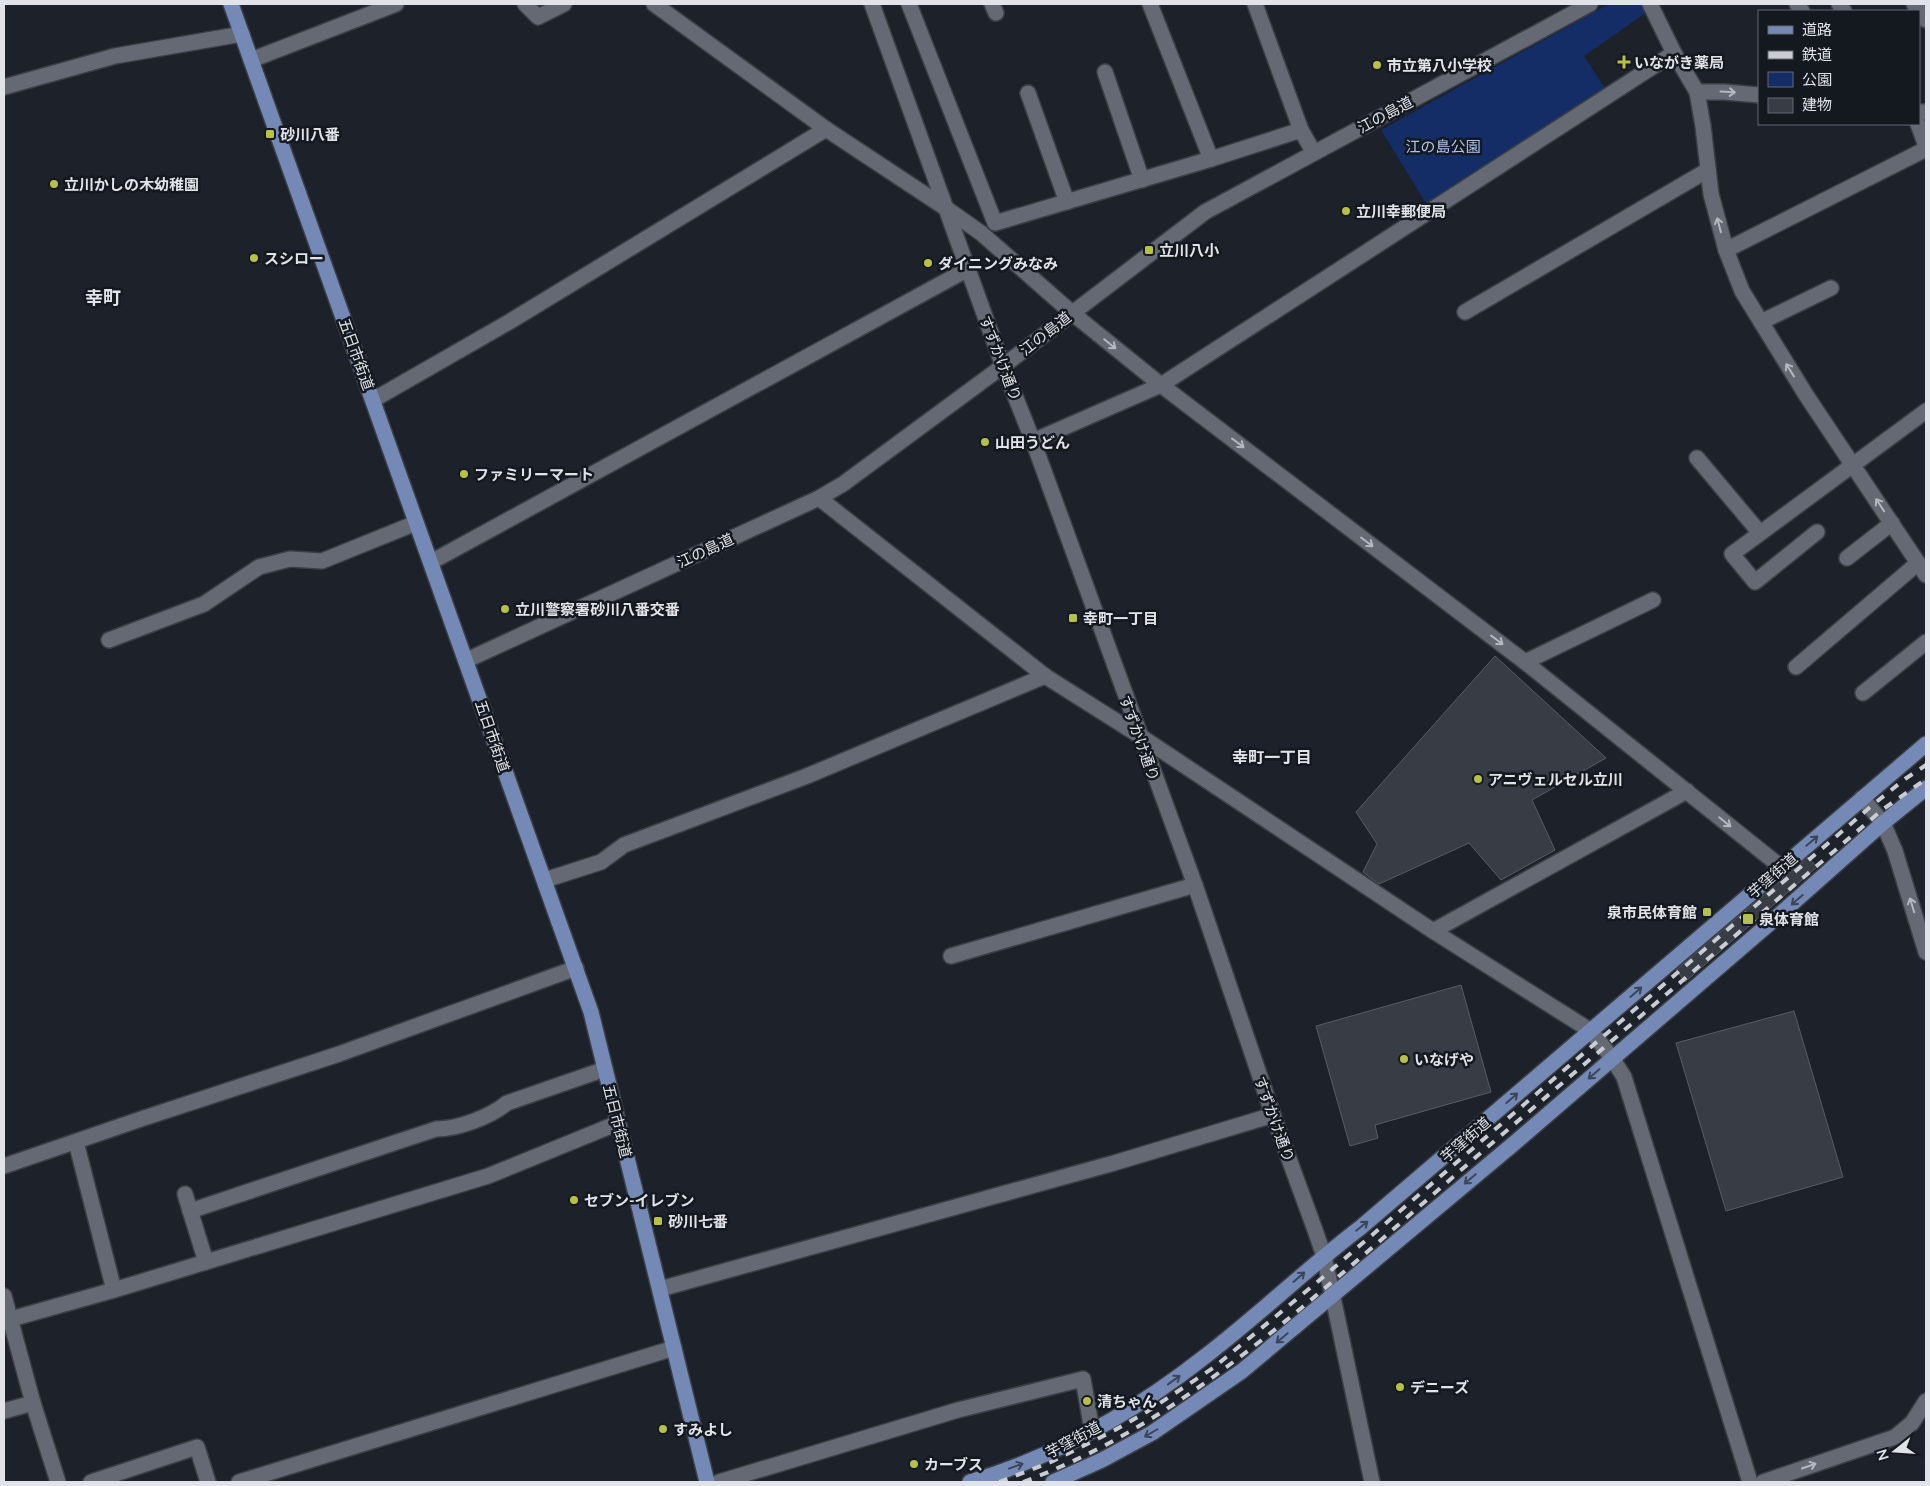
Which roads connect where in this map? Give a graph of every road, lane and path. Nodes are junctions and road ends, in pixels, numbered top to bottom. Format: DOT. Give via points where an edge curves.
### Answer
graph roads {
  1 [pos="231,4"];
  2 [pos="396,4"];
  3 [pos="525,4"];
  4 [pos="564,4"];
  5 [pos="654,4"];
  6 [pos="872,4"];
  7 [pos="909,4"];
  8 [pos="1150,4"];
  9 [pos="1255,4"];
  10 [pos="1590,4"];
  11 [pos="1650,4"];
  12 [pos="242,34"];
  13 [pos="1674,53"];
  14 [pos="251,60"];
  15 [pos="1105,72"];
  16 [pos="4,87"];
  17 [pos="1697,92"];
  18 [pos="1028,93"];
  19 [pos="1758,95"];
  20 [pos="1918,125"];
  21 [pos="826,129"];
  22 [pos="1301,130"];
  23 [pos="1926,148"];
  24 [pos="1314,153"];
  25 [pos="1211,159"];
  26 [pos="1708,170"];
  27 [pos="1142,180"];
  28 [pos="1067,202"];
  29 [pos="948,209"];
  30 [pos="1726,250"];
  31 [pos="968,270"];
  32 [pos="1831,288"];
  33 [pos="1465,312"];
  34 [pos="1072,313"];
  35 [pos="1761,322"];
  36 [pos="1003,366"];
  37 [pos="1161,385"];
  38 [pos="373,400"];
  39 [pos="1926,411"];
  40 [pos="1033,441"];
  41 [pos="1697,458"];
  42 [pos="1853,464"];
  43 [pos="819,498"];
  44 [pos="416,523"];
  45 [pos="1892,523"];
  46 [pos="1817,532"];
  47 [pos="1760,533"];
  48 [pos="1846,558"];
  49 [pos="431,562"];
  50 [pos="1922,569"];
  51 [pos="1653,600"];
  52 [pos="109,640"];
  53 [pos="1926,642"];
  54 [pos="467,660"];
  55 [pos="1525,662"];
  56 [pos="1796,667"];
  57 [pos="1045,676"];
  58 [pos="1863,693"];
  59 [pos="1140,736"];
  60 [pos="1926,744"];
  61 [pos="1926,788"];
  62 [pos="1687,791"];
  63 [pos="1862,798"];
  64 [pos="1883,823"];
  65 [pos="1781,867"];
  66 [pos="544,880"];
  67 [pos="1195,885"];
  68 [pos="1433,931"];
  69 [pos="1926,952"];
  70 [pos="951,956"];
  71 [pos="576,968"];
  72 [pos="1591,1030"];
  73 [pos="1612,1058"];
  74 [pos="605,1069"];
  75 [pos="1273,1115"];
  76 [pos="618,1123"];
  77 [pos="76,1142"];
  78 [pos="4,1166"];
  79 [pos="185,1194"];
  80 [pos="190,1210"];
  81 [pos="1324,1256"];
  82 [pos="206,1262"];
  83 [pos="660,1289"];
  84 [pos="114,1290"];
  85 [pos="1332,1295"];
  86 [pos="4,1296"];
  87 [pos="7,1320"];
  88 [pos="674,1348"];
  89 [pos="1926,1401"];
  90 [pos="33,1403"];
  91 [pos="4,1411"];
  92 [pos="1092,1430"];
  93 [pos="58,1482"];
  94 [pos="91,1482"];
  95 [pos="208,1482"];
  96 [pos="239,1482"];
  97 [pos="708,1482"];
  98 [pos="718,1482"];
  99 [pos="970,1482"];
  100 [pos="1053,1482"];
  101 [pos="1372,1482"];
  102 [pos="1750,1482"];
  103 [pos="1763,1482"];
  1 -- 12 [label="main road, 五日市街道"];
  2 -- 14 [label="street"];
  3 -- 4 [label="street" via="538,16"];
  5 -- 21 [label="street"];
  6 -- 29 [label="street, すずかけ通り"];
  7 -- 28 [label="street" via="996,223"];
  8 -- 25 [label="street"];
  9 -- 22 [label="street"];
  10 -- 24 [label="street, 江の島道"];
  11 -- 13 [label="street"];
  12 -- 14 [label="main road, 五日市街道"];
  12 -- 16 [label="street" via="114,56"];
  13 -- 17 [label="street"];
  13 -- 37 [label="street"];
  14 -- 38 [label="main road, 五日市街道"];
  15 -- 27 [label="street"];
  17 -- 19 [label="street, one-way"];
  17 -- 26 [label="street"];
  18 -- 28 [label="street"];
  20 -- 23 [label="street"];
  21 -- 29 [label="street"];
  21 -- 38 [label="street" via="518,317"];
  22 -- 24 [label="street"];
  22 -- 25 [label="street"];
  23 -- 30 [label="street"];
  24 -- 34 [label="street, 江の島道" via="1205,212"];
  25 -- 27 [label="street"];
  30 -- 26 [label="street, one-way"];
  26 -- 33 [label="street"];
  27 -- 28 [label="street"];
  29 -- 31 [label="street, すずかけ通り"];
  29 -- 34 [label="street" via="981,233"];
  30 -- 35 [label="street" via="1742,291"];
  31 -- 36 [label="street, すずかけ通り"];
  31 -- 49 [label="street"];
  32 -- 35 [label="street"];
  34 -- 36 [label="street, 江の島道"];
  34 -- 37 [label="street, one-way"];
  42 -- 35 [label="street, one-way"];
  36 -- 40 [label="street, すずかけ通り"];
  36 -- 43 [label="street, 江の島道" via="843,484"];
  37 -- 40 [label="street"];
  37 -- 55 [label="street, one-way"];
  38 -- 44 [label="main road, 五日市街道"];
  39 -- 42 [label="street"];
  40 -- 59 [label="street, すずかけ通り"];
  41 -- 47 [label="street"];
  45 -- 42 [label="street, one-way"];
  42 -- 47 [label="street"];
  43 -- 54 [label="street, 江の島道"];
  43 -- 57 [label="street"];
  44 -- 49 [label="main road, 五日市街道"];
  44 -- 52 [label="street" via="322,562 290,559 259,567 204,604"];
  45 -- 48 [label="street"];
  45 -- 50 [label="street"];
  46 -- 47 [label="street" via="1755,582 1732,554"];
  49 -- 54 [label="main road, 五日市街道"];
  50 -- 56 [label="street"];
  51 -- 55 [label="street"];
  53 -- 58 [label="street"];
  54 -- 66 [label="main road, 五日市街道"];
  55 -- 62 [label="street"];
  57 -- 59 [label="street"];
  57 -- 66 [label="street" via="807,776 624,845 601,862"];
  59 -- 67 [label="street, すずかけ通り"];
  59 -- 68 [label="street"];
  60 -- 63 [label="main road, 芋窪街道"];
  61 -- 64 [label="main road, 芋窪街道"];
  62 -- 65 [label="street, one-way"];
  62 -- 68 [label="street"];
  63 -- 64 [label="street"];
  65 -- 63 [label="main road, 芋窪街道, one-way"];
  69 -- 64 [label="street, one-way" via="1895,851"];
  64 -- 73 [label="main road, 芋窪街道, one-way"];
  72 -- 65 [label="main road, 芋窪街道, one-way"];
  66 -- 71 [label="main road, 五日市街道"];
  67 -- 70 [label="street"];
  67 -- 75 [label="street, すずかけ通り"];
  68 -- 72 [label="street"];
  71 -- 74 [label="main road, 五日市街道"];
  71 -- 77 [label="street" via="339,1054"];
  72 -- 73 [label="street"];
  81 -- 72 [label="main road, 芋窪街道, one-way"];
  73 -- 85 [label="main road, 芋窪街道, one-way"];
  73 -- 102 [label="street" via="1624,1077"];
  74 -- 76 [label="main road, 五日市街道"];
  74 -- 80 [label="street" via="507,1103 497,1112 449,1129 436,1129"];
  75 -- 81 [label="street, すずかけ通り"];
  75 -- 83 [label="street" via="1114,1163"];
  76 -- 82 [label="street" via="488,1176"];
  76 -- 83 [label="main road, 五日市街道"];
  77 -- 78 [label="street"];
  77 -- 84 [label="street"];
  79 -- 80 [label="street"];
  80 -- 82 [label="street"];
  81 -- 85 [label="street, すずかけ通り"];
  92 -- 81 [label="main road, 芋窪街道, one-way" via="1161,1389 1202,1359"];
  82 -- 84 [label="street"];
  83 -- 88 [label="main road, 五日市街道"];
  84 -- 87 [label="street"];
  85 -- 100 [label="main road, 芋窪街道, one-way" via="1242,1371 1202,1400 1152,1433"];
  85 -- 101 [label="street, すずかけ通り"];
  86 -- 87 [label="street"];
  87 -- 90 [label="street"];
  88 -- 96 [label="street"];
  88 -- 97 [label="main road, 五日市街道"];
  103 -- 89 [label="street, one-way" via="1895,1437 1912,1423"];
  90 -- 91 [label="street"];
  90 -- 93 [label="street"];
  92 -- 98 [label="street" via="1082,1379 958,1410"];
  99 -- 92 [label="main road, 芋窪街道, one-way" via="1030,1461"];
  94 -- 95 [label="street" via="197,1447"];
}
